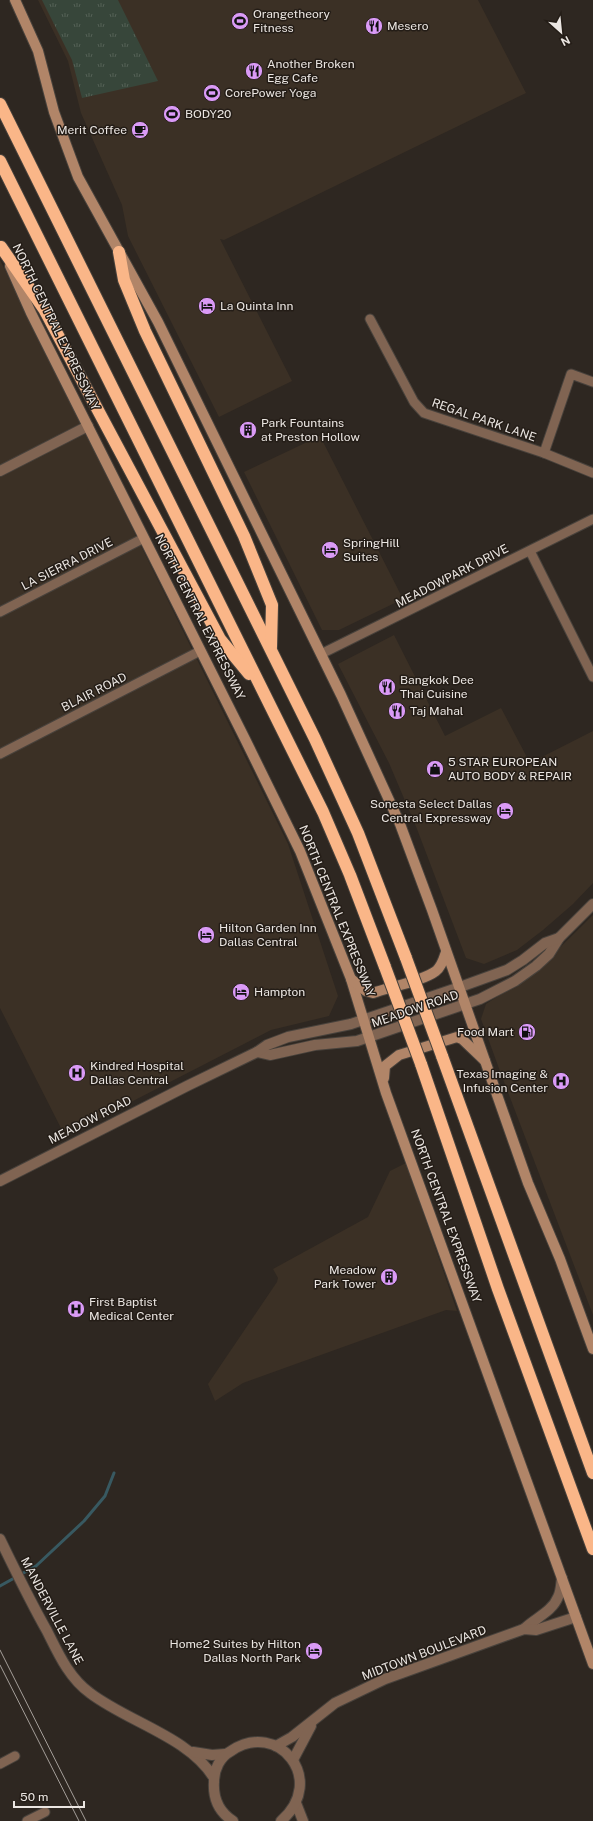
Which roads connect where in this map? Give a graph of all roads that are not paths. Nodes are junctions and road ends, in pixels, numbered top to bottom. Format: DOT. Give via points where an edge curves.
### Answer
graph roads {
  1 [pos="15,0"];
  2 [pos="0,104"];
  3 [pos="0,161"];
  4 [pos="1,245"];
  5 [pos="119,252"];
  6 [pos="370,319"];
  7 [pos="593,382"];
  8 [pos="88,426"];
  9 [pos="544,453"];
  10 [pos="0,471"];
  11 [pos="593,473"];
  12 [pos="593,519"];
  13 [pos="144,538"];
  14 [pos="530,551"];
  15 [pos="0,612"];
  16 [pos="271,648"];
  17 [pos="200,651"];
  18 [pos="322,654"];
  19 [pos="593,677"];
  20 [pos="263,690"];
  21 [pos="0,754"];
  22 [pos="593,904"];
  23 [pos="559,938"];
  24 [pos="446,952"];
  25 [pos="351,979"];
  26 [pos="460,987"];
  27 [pos="466,1005"];
  28 [pos="364,1019"];
  29 [pos="369,1038"];
  30 [pos="257,1052"];
  31 [pos="486,1062"];
  32 [pos="386,1093"];
  33 [pos="0,1181"];
  34 [pos="593,1349"];
  35 [pos="593,1473"];
  36 [pos="0,1539"];
  37 [pos="593,1548"];
  38 [pos="562,1578"];
  39 [pos="576,1617"];
  40 [pos="524,1629"];
  41 [pos="593,1664"];
  42 [pos="315,1719"];
  43 [pos="276,1746"];
  44 [pos="191,1751"];
  45 [pos="225,1754"];
  46 [pos="15,1756"];
  47 [pos="293,1760"];
  48 [pos="0,1764"];
  49 [pos="214,1778"];
  50 [pos="296,1803"];
  51 [pos="45,1812"];
  52 [pos="27,1821"];
  53 [pos="233,1821"];
  54 [pos="281,1821"];
  55 [pos="303,1821"];
  1 -- 5 [label="main road" via="38,51 70,159 87,196"];
  2 -- 16 [label="highway"];
  3 -- 20 [label="highway, NORTH CENTRAL EXPRESSWAY"];
  4 -- 8 [label="main road, NORTH CENTRAL EXPRESSWAY" via="31,313"];
  4 -- 20 [label="highway" via="44,310 220,639"];
  5 -- 16 [label="highway" via="124,280 144,331 244,536 272,605"];
  5 -- 18 [label="main road" via="158,322"];
  6 -- 9 [label="street, REGAL PARK LANE" via="420,410 429,416"];
  7 -- 9 [label="street" via="571,374"];
  8 -- 10 [label="street"];
  8 -- 13 [label="main road, NORTH CENTRAL EXPRESSWAY"];
  9 -- 11 [label="street, REGAL PARK LANE"];
  12 -- 14 [label="street, MEADOWPARK DRIVE"];
  13 -- 15 [label="street, LA SIERRA DRIVE"];
  13 -- 17 [label="main road, NORTH CENTRAL EXPRESSWAY"];
  14 -- 18 [label="street, MEADOWPARK DRIVE"];
  14 -- 19 [label="street"];
  16 -- 35 [label="highway, bridge" via="344,802 381,890"];
  17 -- 21 [label="street, BLAIR ROAD"];
  17 -- 25 [label="main road, NORTH CENTRAL EXPRESSWAY" via="284,815"];
  18 -- 24 [label="main road" via="400,824"];
  20 -- 37 [label="highway, NORTH CENTRAL EXPRESSWAY, bridge" via="350,875 421,1064 498,1289"];
  22 -- 23 [label="street, MEADOW ROAD"];
  23 -- 26 [label="street, MEADOW ROAD" via="545,943 507,970"];
  23 -- 27 [label="street, MEADOW ROAD" via="549,954 532,969 492,994"];
  24 -- 25 [label="main road" via="441,965 427,976 373,993"];
  24 -- 26 [label="main road"];
  25 -- 28 [label="main road, NORTH CENTRAL EXPRESSWAY"];
  26 -- 27 [label="main road"];
  26 -- 28 [label="street, MEADOW ROAD"];
  27 -- 29 [label="street, MEADOW ROAD"];
  27 -- 31 [label="main road"];
  28 -- 29 [label="main road, NORTH CENTRAL EXPRESSWAY"];
  28 -- 30 [label="street, MEADOW ROAD" via="288,1038 267,1045"];
  29 -- 30 [label="street, MEADOW ROAD" via="357,1042 270,1054"];
  29 -- 32 [label="main road, NORTH CENTRAL EXPRESSWAY"];
  30 -- 33 [label="street, MEADOW ROAD"];
  31 -- 32 [label="main road" via="462,1039 456,1037 390,1060 385,1066 384,1073"];
  31 -- 34 [label="main road" via="528,1183 560,1259"];
  32 -- 38 [label="main road, NORTH CENTRAL EXPRESSWAY"];
  36 -- 44 [label="street, MANDERVILLE LANE" via="62,1660 81,1685 103,1701"];
  38 -- 39 [label="main road, NORTH CENTRAL EXPRESSWAY"];
  38 -- 40 [label="street, MIDTOWN BOULEVARD" via="559,1596 554,1605"];
  39 -- 40 [label="street, MIDTOWN BOULEVARD" via="536,1630"];
  39 -- 41 [label="main road, NORTH CENTRAL EXPRESSWAY"];
  40 -- 42 [label="street, MIDTOWN BOULEVARD" via="385,1680 335,1704"];
  42 -- 43 [label="street, MIDTOWN BOULEVARD"];
  42 -- 47 [label="street, MIDTOWN BOULEVARD"];
  43 -- 45 [label="street" via="260,1742 247,1743"];
  43 -- 47 [label="street"];
  44 -- 45 [label="street, MANDERVILLE LANE" via="212,1755"];
  44 -- 49 [label="street, MANDERVILLE LANE" via="207,1766"];
  45 -- 49 [label="street" via="219,1761"];
  46 -- 48 [label="street"];
  47 -- 50 [label="street" via="300,1782 300,1794"];
  49 -- 53 [label="street" via="214,1794 219,1806"];
  50 -- 54 [label="street"];
  50 -- 55 [label="street"];
  51 -- 52 [label="street"];
}
